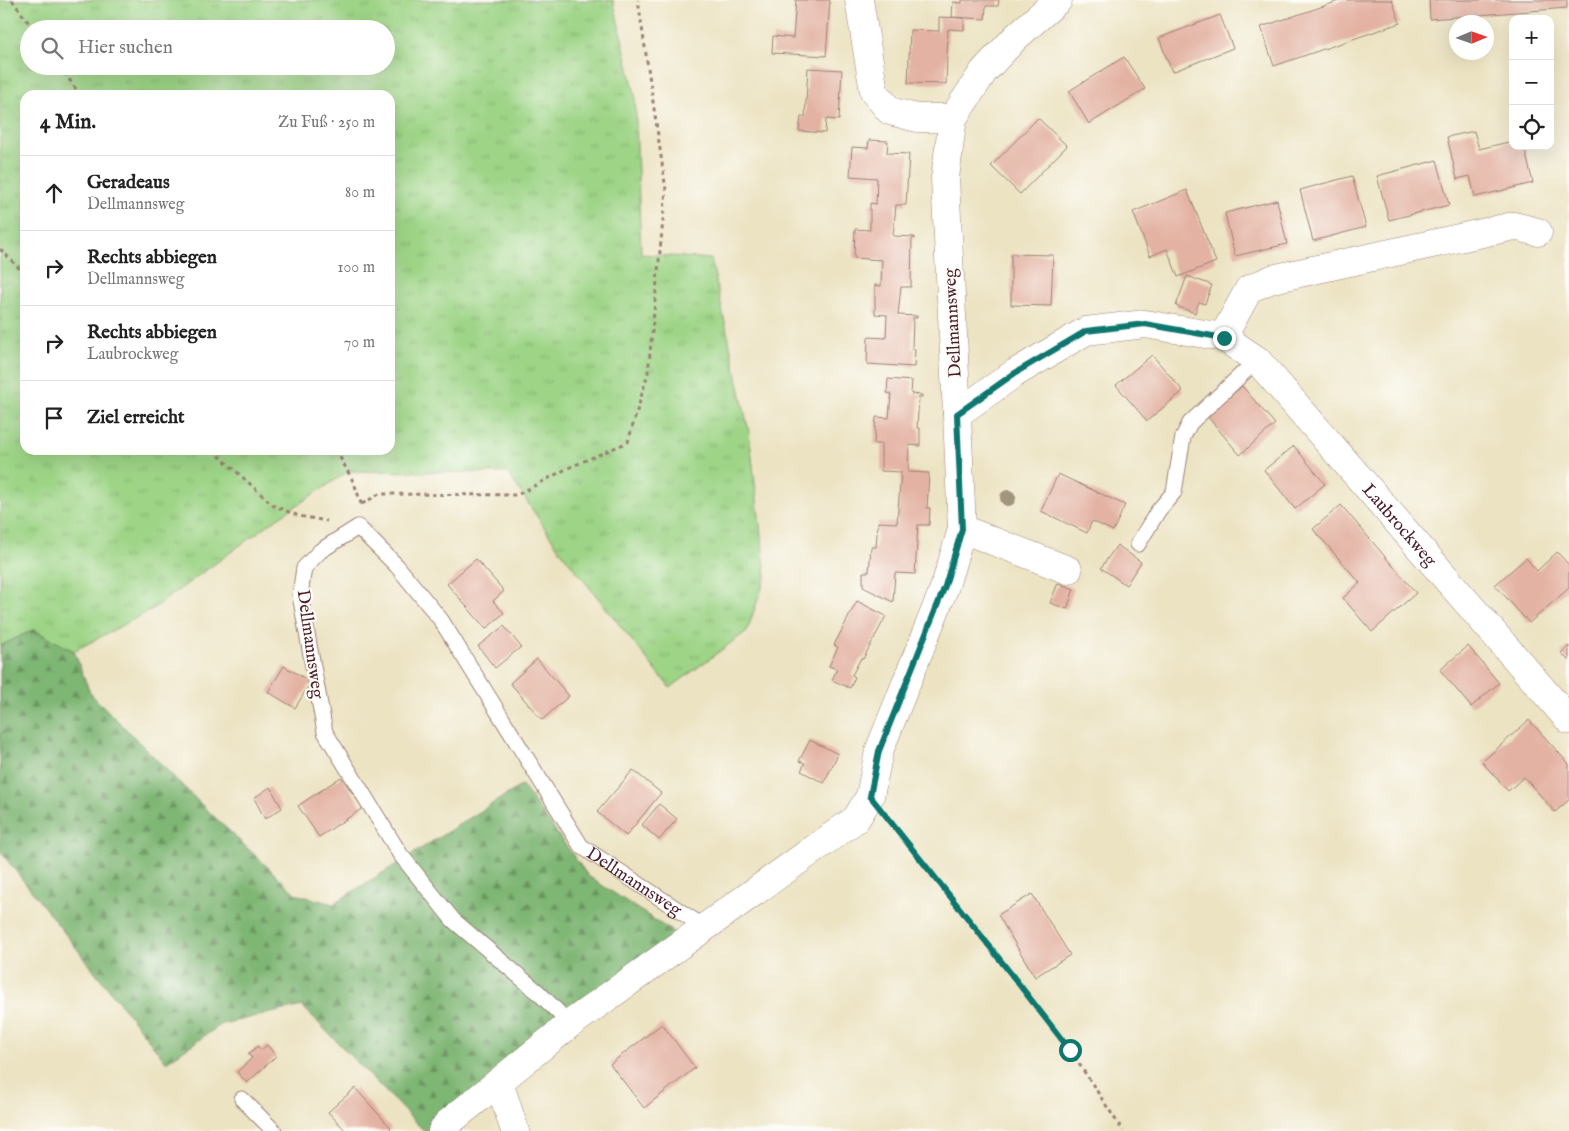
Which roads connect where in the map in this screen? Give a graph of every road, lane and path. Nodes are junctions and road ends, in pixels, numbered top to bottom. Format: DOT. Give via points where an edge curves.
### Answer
graph roads {
  1 [pos="12,0"];
  2 [pos="638,0"];
  3 [pos="859,0"];
  4 [pos="1058,0"];
  5 [pos="26,20"];
  6 [pos="66,75"];
  7 [pos="77,90"];
  8 [pos="954,118"];
  9 [pos="1538,232"];
  10 [pos="0,250"];
  11 [pos="20,269"];
  12 [pos="1224,338"];
  13 [pos="1257,360"];
  14 [pos="957,414"];
  15 [pos="219,455"];
  16 [pos="339,455"];
  17 [pos="362,504"];
  18 [pos="358,527"];
  19 [pos="962,529"];
  20 [pos="1138,544"];
  21 [pos="1068,570"];
  22 [pos="1569,720"];
  23 [pos="870,796"];
  24 [pos="704,927"];
  25 [pos="570,1024"];
  26 [pos="499,1082"];
  27 [pos="242,1099"];
  28 [pos="274,1131"];
  29 [pos="442,1131"];
  30 [pos="515,1131"];
  31 [pos="1123,1131"];
  1 -- 5 [label="path"];
  2 -- 17 [label="path" via="666,190 648,373 628,442 517,495 379,494"];
  3 -- 8 [label="street" via="874,92 890,111 917,118"];
  4 -- 8 [label="street, Dellmannsweg" via="1016,36 984,71"];
  6 -- 7 [label="path"];
  8 -- 14 [label="street, Dellmannsweg" via="945,178"];
  9 -- 12 [label="street" via="1514,226 1272,279 1249,289"];
  10 -- 11 [label="path"];
  12 -- 13 [label="street, Laubrockweg"];
  12 -- 14 [label="street, Laubrockweg" via="1145,324 1086,331 1015,373"];
  13 -- 20 [label="lane" via="1190,423 1183,437 1174,492"];
  13 -- 22 [label="street, Laubrockweg"];
  14 -- 19 [label="street, Dellmannsweg"];
  15 -- 18 [label="path" via="274,506 299,516"];
  16 -- 17 [label="path"];
  17 -- 18 [label="path"];
  18 -- 24 [label="lane, Dellmannsweg" via="397,566 441,620 581,846"];
  18 -- 25 [label="lane, Dellmannsweg" via="320,552 304,568 300,595 325,732 400,854 453,920 539,993"];
  19 -- 21 [label="street"];
  19 -- 23 [label="street, Dellmannsweg" via="945,586 879,751"];
  23 -- 24 [label="street, Dellmannsweg" via="856,819"];
  23 -- 31 [label="path" via="1070,1050"];
  24 -- 25 [label="street, Dellmannsweg"];
  25 -- 26 [label="street, Dellmannsweg"];
  26 -- 29 [label="street, Dellmannsweg"];
  26 -- 30 [label="street"];
  27 -- 28 [label="lane"];
}
